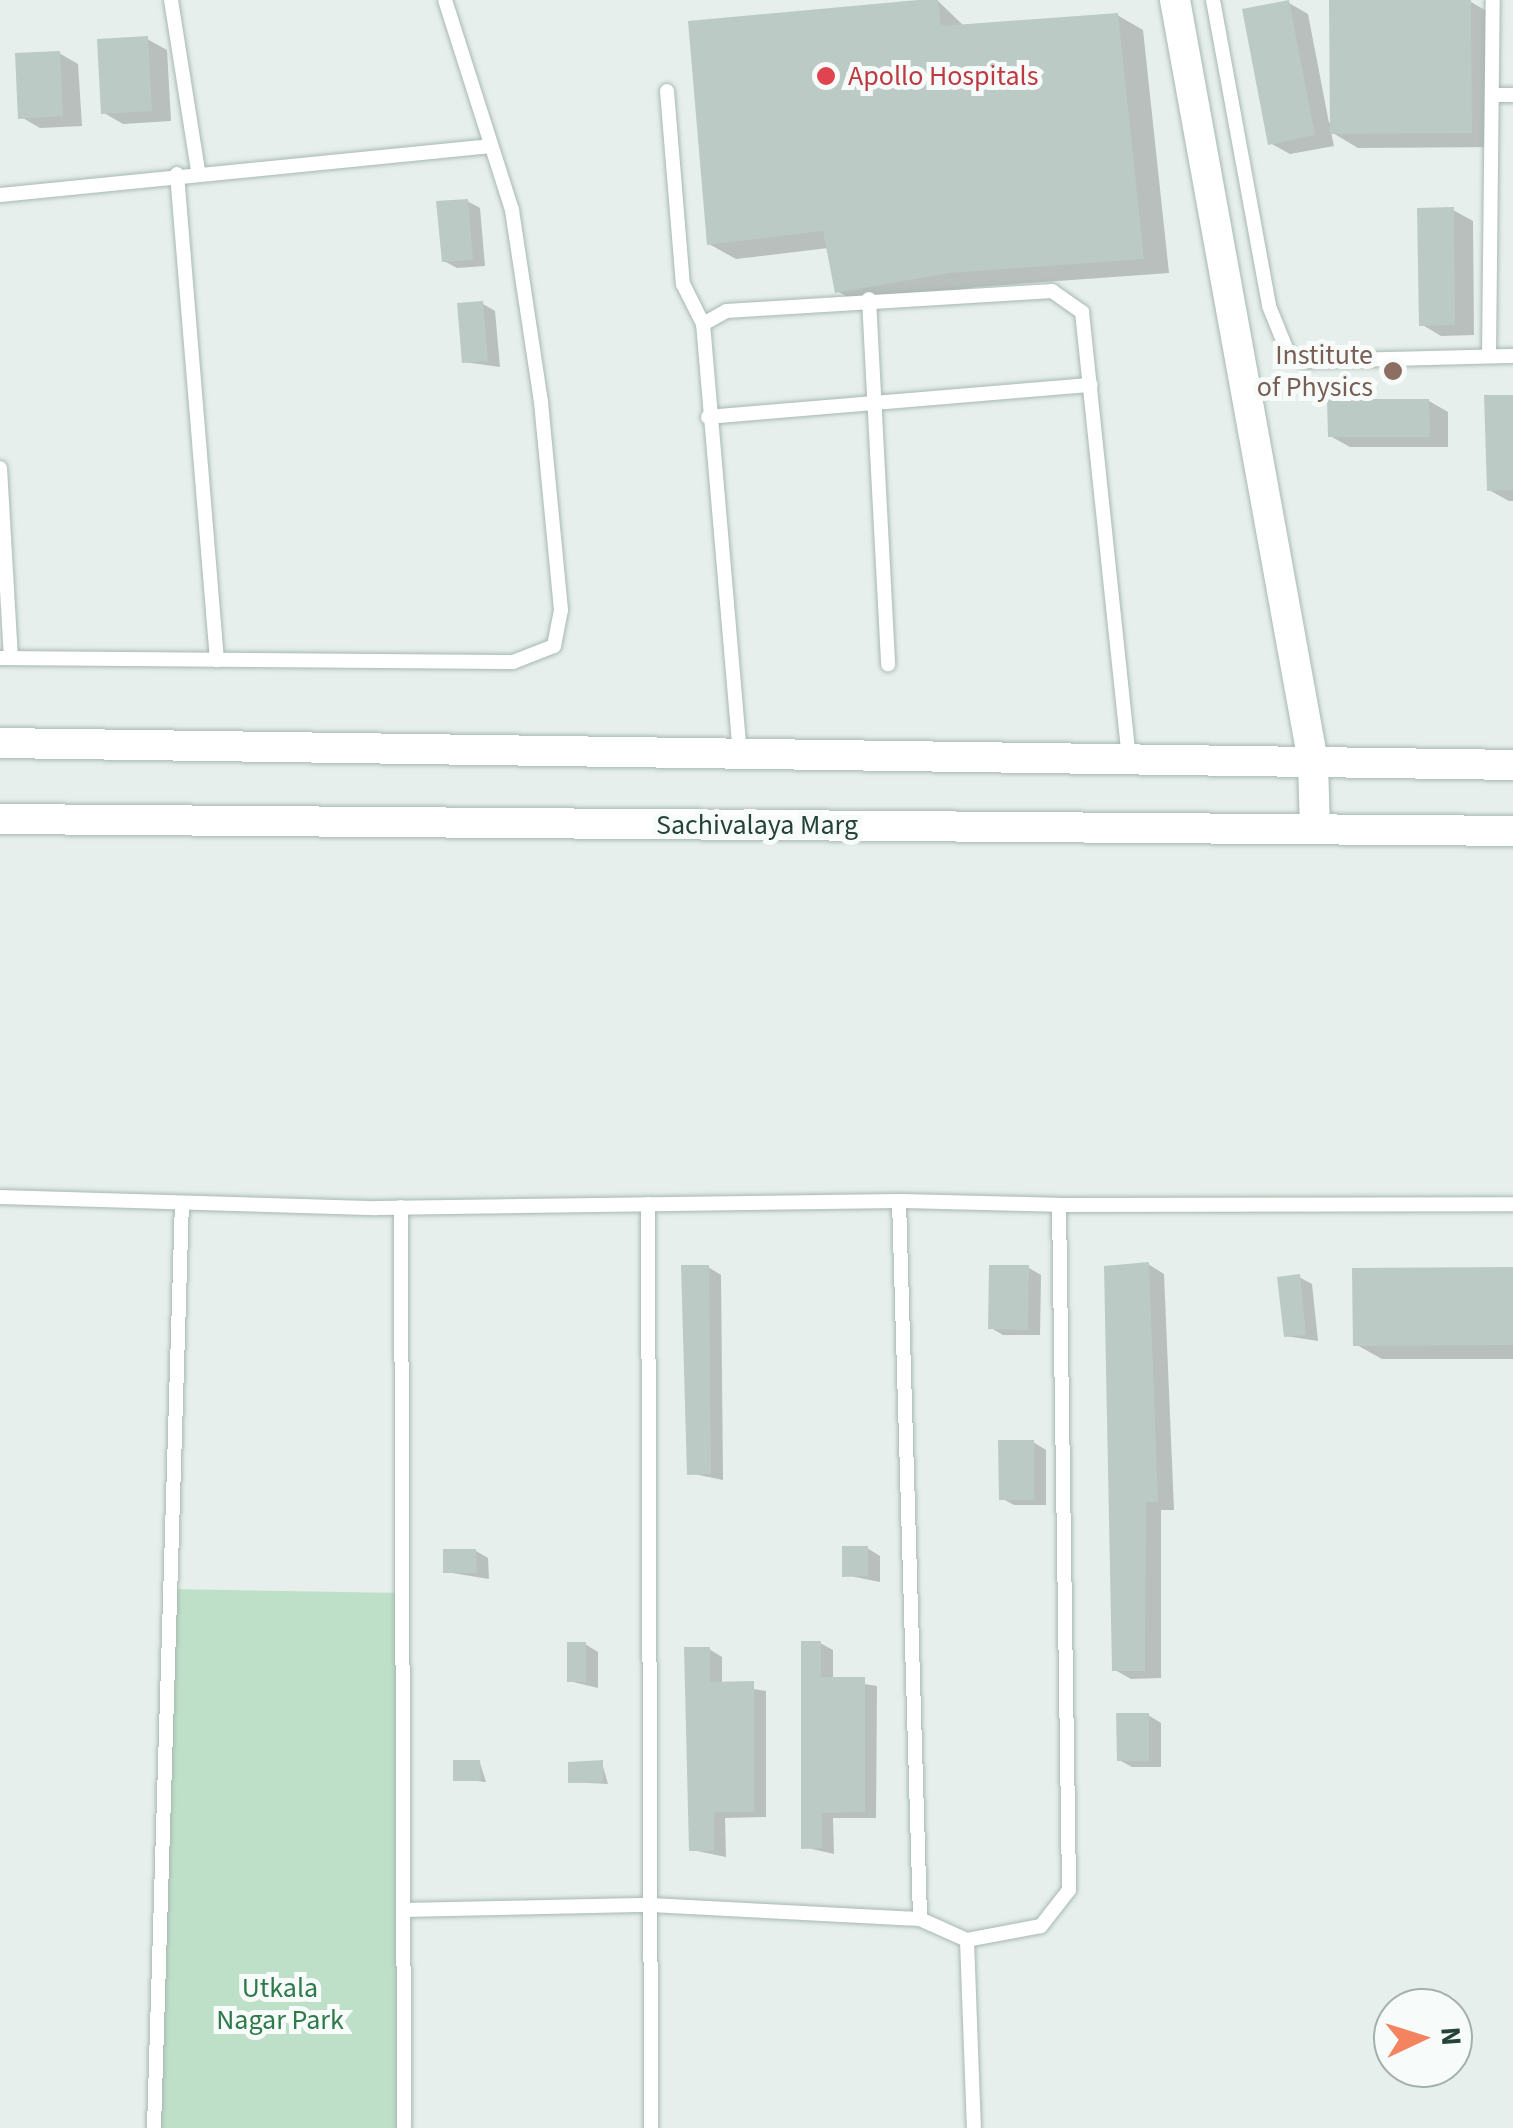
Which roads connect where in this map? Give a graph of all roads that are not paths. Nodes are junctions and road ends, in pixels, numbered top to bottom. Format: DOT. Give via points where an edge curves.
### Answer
graph roads {
  1 [pos="171,0"];
  2 [pos="445,0"];
  3 [pos="1175,0"];
  4 [pos="1213,0"];
  5 [pos="1493,0"];
  6 [pos="667,91"];
  7 [pos="1492,94"];
  8 [pos="1513,95"];
  9 [pos="490,146"];
  10 [pos="198,171"];
  11 [pos="177,174"];
  12 [pos="0,195"];
  13 [pos="869,300"];
  14 [pos="702,324"];
  15 [pos="1488,356"];
  16 [pos="1513,356"];
  17 [pos="1091,385"];
  18 [pos="880,402"];
  19 [pos="708,417"];
  20 [pos="0,468"];
  21 [pos="6,658"];
  22 [pos="217,660"];
  23 [pos="888,665"];
  24 [pos="0,743"];
  25 [pos="740,756"];
  26 [pos="1313,762"];
  27 [pos="1129,763"];
  28 [pos="1513,765"];
  29 [pos="0,819"];
  30 [pos="1315,829"];
  31 [pos="1513,832"];
  32 [pos="0,1197"];
  33 [pos="899,1201"];
  34 [pos="182,1203"];
  35 [pos="648,1204"];
  36 [pos="1513,1204"];
  37 [pos="1058,1205"];
  38 [pos="401,1208"];
  39 [pos="651,1905"];
  40 [pos="404,1910"];
  41 [pos="920,1919"];
  42 [pos="967,1940"];
  43 [pos="154,2128"];
  44 [pos="404,2128"];
  45 [pos="650,2128"];
  46 [pos="974,2128"];
  1 -- 10 [label="lane"];
  2 -- 9 [label="lane"];
  3 -- 26 [label="main road"];
  4 -- 15 [label="lane" via="1268,306 1288,353 1306,361"];
  5 -- 7 [label="lane"];
  6 -- 14 [label="lane" via="683,284"];
  7 -- 8 [label="lane"];
  7 -- 15 [label="lane"];
  9 -- 10 [label="lane"];
  9 -- 22 [label="lane" via="512,210 541,402 561,610 554,646 512,662"];
  10 -- 11 [label="lane"];
  11 -- 12 [label="lane"];
  11 -- 22 [label="lane"];
  13 -- 14 [label="lane" via="726,310"];
  13 -- 17 [label="lane" via="1052,290 1082,312"];
  13 -- 18 [label="lane"];
  14 -- 19 [label="lane"];
  15 -- 16 [label="lane"];
  17 -- 18 [label="lane"];
  17 -- 27 [label="lane"];
  18 -- 19 [label="lane"];
  18 -- 23 [label="lane"];
  19 -- 25 [label="lane"];
  20 -- 21 [label="lane"];
  21 -- 22 [label="lane"];
  24 -- 25 [label="main road"];
  25 -- 27 [label="main road"];
  26 -- 27 [label="main road"];
  26 -- 28 [label="main road"];
  26 -- 30 [label="main road"];
  29 -- 30 [label="main road, Sachivalaya Marg"];
  30 -- 31 [label="main road, Sachivalaya Marg"];
  32 -- 34 [label="lane"];
  33 -- 35 [label="lane"];
  33 -- 37 [label="lane"];
  33 -- 41 [label="lane"];
  34 -- 38 [label="lane"];
  34 -- 43 [label="lane"];
  35 -- 38 [label="lane"];
  35 -- 39 [label="lane"];
  36 -- 37 [label="lane"];
  37 -- 42 [label="lane" via="1069,1890 1041,1926"];
  38 -- 40 [label="lane"];
  39 -- 40 [label="lane"];
  39 -- 41 [label="lane"];
  39 -- 45 [label="lane"];
  40 -- 44 [label="lane"];
  41 -- 42 [label="lane"];
  42 -- 46 [label="lane"];
}
